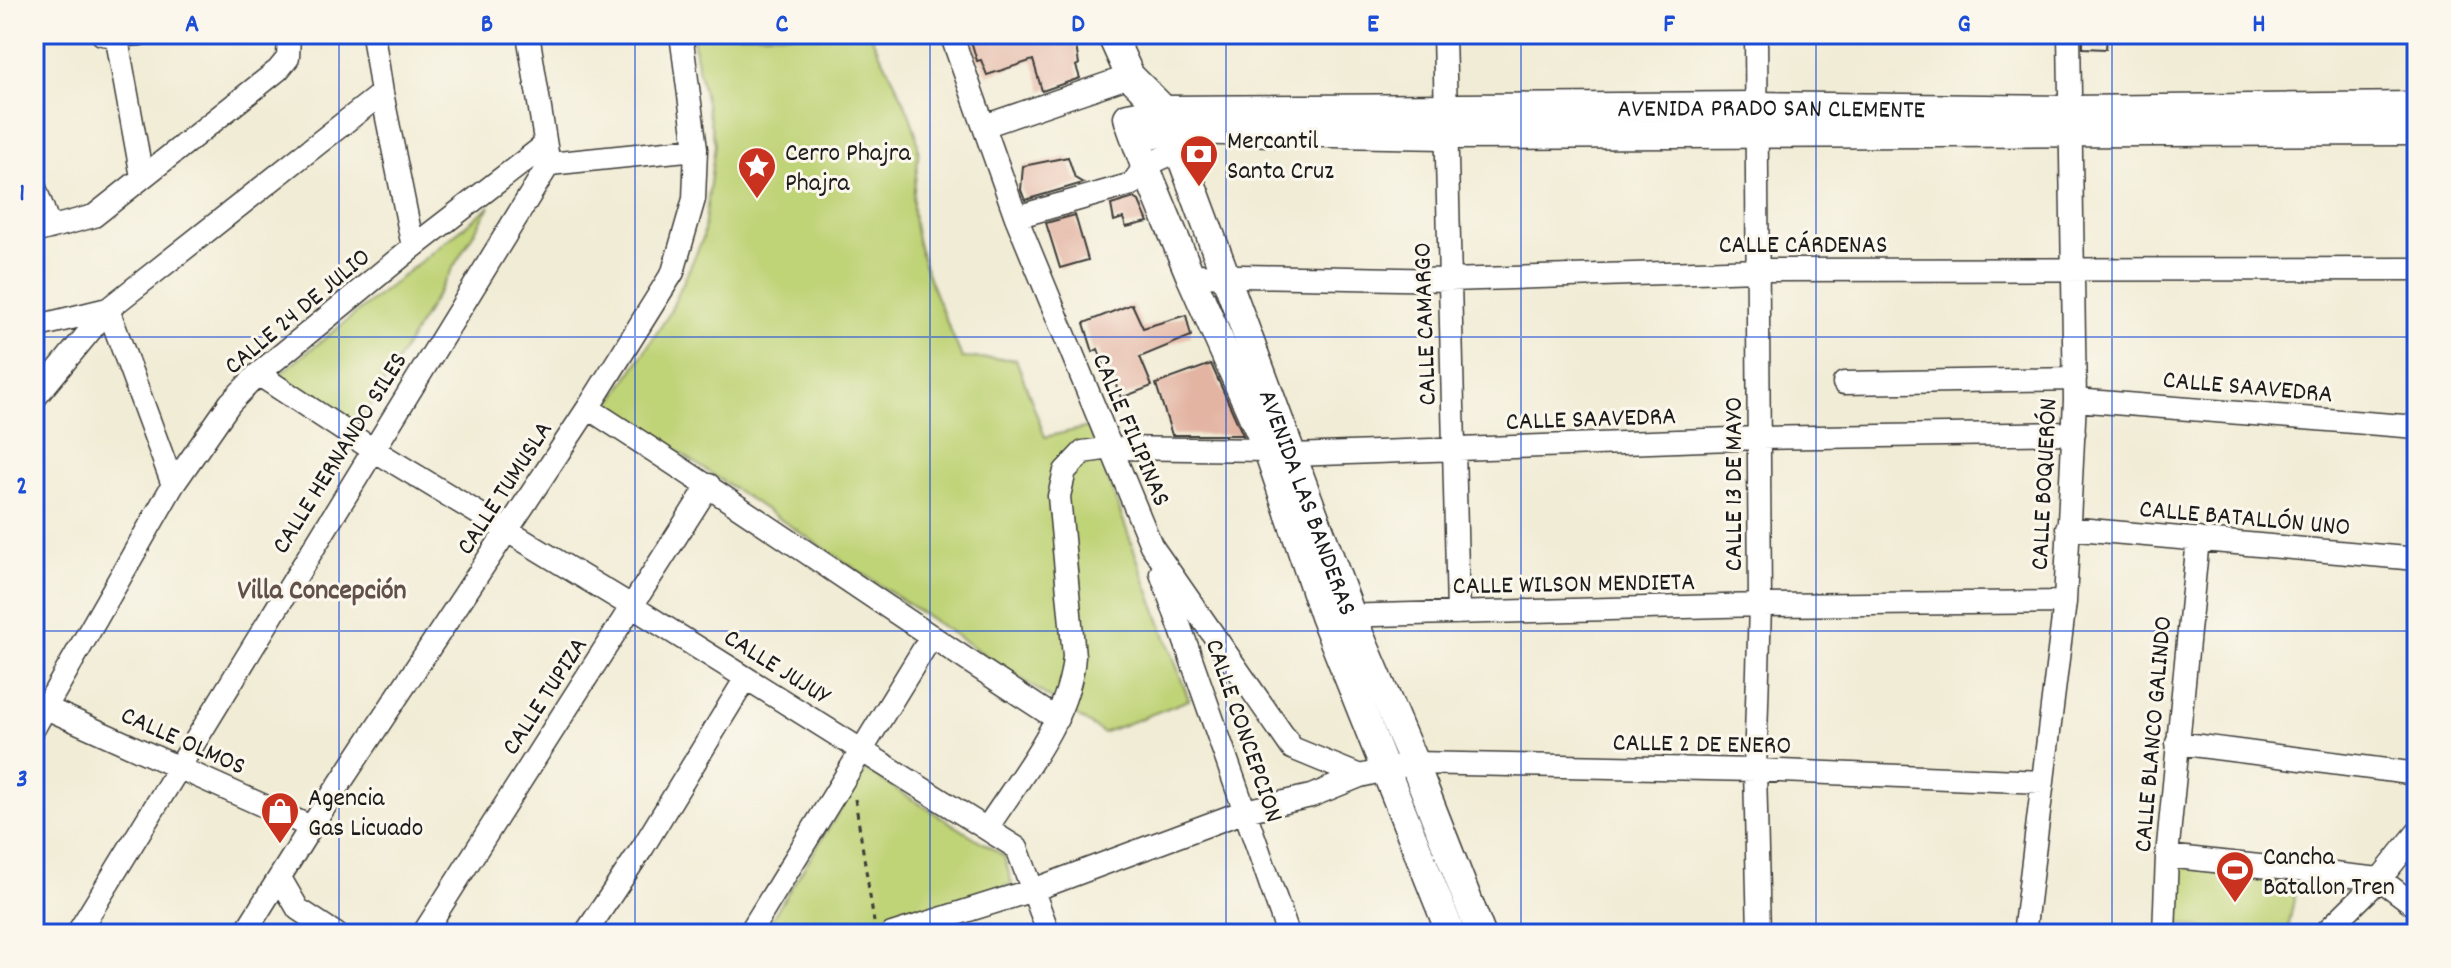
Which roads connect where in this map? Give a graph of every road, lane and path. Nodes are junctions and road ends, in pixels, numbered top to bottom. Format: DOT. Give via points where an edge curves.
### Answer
graph roads {
  1 [pos="140,34"];
  2 [pos="289,34"];
  3 [pos="373,34"];
  4 [pos="528,34"];
  5 [pos="681,34"];
  6 [pos="951,34"];
  7 [pos="1111,34"];
  8 [pos="1444,34"];
  9 [pos="1756,34"];
  10 [pos="2069,34"];
  11 [pos="111,35"];
  12 [pos="1130,76"];
  13 [pos="382,93"];
  14 [pos="2417,106"];
  15 [pos="1756,120"];
  16 [pos="2069,121"];
  17 [pos="1446,122"];
  18 [pos="984,126"];
  19 [pos="1132,128"];
  20 [pos="1170,130"];
  21 [pos="2417,131"];
  22 [pos="696,149"];
  23 [pos="547,154"];
  24 [pos="1145,166"];
  25 [pos="142,177"];
  26 [pos="34,185"];
  27 [pos="1016,217"];
  28 [pos="42,230"];
  29 [pos="413,247"];
  30 [pos="2417,269"];
  31 [pos="1758,270"];
  32 [pos="2074,270"];
  33 [pos="1223,274"];
  34 [pos="1190,275"];
  35 [pos="1449,280"];
  36 [pos="108,309"];
  37 [pos="34,327"];
  38 [pos="258,374"];
  39 [pos="1844,383"];
  40 [pos="2075,390"];
  41 [pos="34,399"];
  42 [pos="588,408"];
  43 [pos="2417,427"];
  44 [pos="2074,433"];
  45 [pos="1759,438"];
  46 [pos="1111,448"];
  47 [pos="372,449"];
  48 [pos="1456,451"];
  49 [pos="1280,452"];
  50 [pos="173,485"];
  51 [pos="709,485"];
  52 [pos="2067,528"];
  53 [pos="508,530"];
  54 [pos="2198,539"];
  55 [pos="1151,545"];
  56 [pos="2417,559"];
  57 [pos="2065,602"];
  58 [pos="1760,605"];
  59 [pos="633,607"];
  60 [pos="1458,613"];
  61 [pos="1338,616"];
  62 [pos="931,637"];
  63 [pos="746,678"];
  64 [pos="38,713"];
  65 [pos="1057,719"];
  66 [pos="2177,743"];
  67 [pos="855,759"];
  68 [pos="1414,763"];
  69 [pos="179,766"];
  70 [pos="1755,770"];
  71 [pos="1373,772"];
  72 [pos="2417,774"];
  73 [pos="2043,782"];
  74 [pos="1245,811"];
  75 [pos="311,827"];
  76 [pos="987,828"];
  77 [pos="2417,833"];
  78 [pos="2167,856"];
  79 [pos="280,878"];
  80 [pos="2380,879"];
  81 [pos="1033,890"];
  82 [pos="2417,907"];
  83 [pos="884,933"];
  84 [pos="77,934"];
  85 [pos="244,934"];
  86 [pos="336,934"];
  87 [pos="423,934"];
  88 [pos="585,934"];
  89 [pos="749,934"];
  90 [pos="1049,934"];
  91 [pos="1288,934"];
  92 [pos="1451,934"];
  93 [pos="1481,934"];
  94 [pos="1759,934"];
  95 [pos="2024,934"];
  96 [pos="2164,934"];
  97 [pos="2324,934"];
  1 -- 11 [label="street"];
  2 -- 25 [label="street" via="288,58 278,70"];
  3 -- 13 [label="street"];
  4 -- 23 [label="street"];
  5 -- 22 [label="street, CALLE TUMUSLA"];
  6 -- 18 [label="street, CALLE FILIPINAS"];
  7 -- 12 [label="main road, AVENIDA LAS BANDERAS"];
  8 -- 17 [label="street, CALLE CAMARGO"];
  9 -- 15 [label="street, CALLE 13 DE MAYO"];
  10 -- 16 [label="street, CALLE BOQUERÓN"];
  11 -- 25 [label="street"];
  12 -- 18 [label="street"];
  12 -- 19 [label="main road, AVENIDA LAS BANDERAS"];
  12 -- 20 [label="main road, AVENIDA LAS BANDERAS"];
  13 -- 29 [label="street"];
  13 -- 36 [label="street"];
  14 -- 16 [label="main road, AVENIDA PRADO SAN CLEMENTE"];
  15 -- 16 [label="main road, AVENIDA PRADO SAN CLEMENTE"];
  15 -- 17 [label="main road, AVENIDA PRADO SAN CLEMENTE"];
  15 -- 31 [label="street, CALLE 13 DE MAYO"];
  16 -- 21 [label="main road, AVENIDA PRADO SAN CLEMENTE"];
  16 -- 32 [label="street, CALLE BOQUERÓN"];
  17 -- 20 [label="main road, AVENIDA PRADO SAN CLEMENTE"];
  17 -- 35 [label="street, CALLE CAMARGO"];
  18 -- 27 [label="street, CALLE FILIPINAS"];
  19 -- 20 [label="main road, AVENIDA PRADO SAN CLEMENTE"];
  19 -- 24 [label="main road, AVENIDA LAS BANDERAS"];
  20 -- 24 [label="street"];
  20 -- 33 [label="main road, AVENIDA LAS BANDERAS"];
  22 -- 23 [label="street"];
  22 -- 42 [label="street, CALLE TUMUSLA" via="694,199 673,272"];
  23 -- 29 [label="street, CALLE 24 DE JULIO"];
  23 -- 47 [label="street, CALLE HERNANDO SILES"];
  24 -- 27 [label="street" via="1132,184"];
  24 -- 34 [label="main road, AVENIDA LAS BANDERAS"];
  25 -- 28 [label="street" via="94,216"];
  26 -- 28 [label="street"];
  27 -- 46 [label="street, CALLE FILIPINAS"];
  29 -- 38 [label="street, CALLE 24 DE JULIO"];
  30 -- 32 [label="street, CALLE CÁRDENAS"];
  31 -- 32 [label="street, CALLE CÁRDENAS"];
  31 -- 35 [label="street, CALLE CÁRDENAS"];
  31 -- 45 [label="street, CALLE 13 DE MAYO"];
  32 -- 40 [label="street, CALLE BOQUERÓN"];
  33 -- 34 [label="street, CALLE CÁRDENAS"];
  33 -- 35 [label="street, CALLE CÁRDENAS"];
  33 -- 49 [label="main road, AVENIDA LAS BANDERAS"];
  34 -- 49 [label="main road, AVENIDA LAS BANDERAS"];
  35 -- 48 [label="street, CALLE CAMARGO"];
  36 -- 37 [label="street"];
  36 -- 41 [label="street"];
  36 -- 50 [label="street"];
  38 -- 47 [label="street, CALLE JUJUY"];
  38 -- 50 [label="street, CALLE 24 DE JULIO" via="230,403"];
  39 -- 40 [label="street, CALLE SAAVEDRA"];
  40 -- 43 [label="street, CALLE SAAVEDRA"];
  40 -- 44 [label="street, CALLE BOQUERÓN"];
  42 -- 51 [label="street"];
  42 -- 53 [label="street, CALLE TUMUSLA"];
  44 -- 45 [label="street, CALLE SAAVEDRA"];
  44 -- 52 [label="street, CALLE BOQUERÓN"];
  45 -- 48 [label="street, CALLE SAAVEDRA"];
  45 -- 58 [label="street, CALLE 13 DE MAYO"];
  46 -- 49 [label="street, CALLE SAAVEDRA"];
  46 -- 55 [label="street, CALLE FILIPINAS"];
  46 -- 65 [label="street, CALLE SAAVEDRA" via="1083,452 1065,471 1059,496 1074,656"];
  47 -- 53 [label="street, CALLE JUJUY"];
  47 -- 69 [label="street, CALLE HERNANDO SILES"];
  48 -- 49 [label="street, CALLE SAAVEDRA"];
  48 -- 60 [label="street, CALLE CAMARGO"];
  49 -- 61 [label="main road, AVENIDA LAS BANDERAS"];
  50 -- 64 [label="street, CALLE 24 DE JULIO"];
  51 -- 59 [label="street, CALLE TUPIZA"];
  51 -- 62 [label="street"];
  52 -- 54 [label="street, CALLE BATALLÓN UNO"];
  52 -- 57 [label="street, CALLE BOQUERÓN"];
  53 -- 59 [label="street, CALLE JUJUY"];
  53 -- 75 [label="street, CALLE TUMUSLA"];
  54 -- 56 [label="street, CALLE BATALLÓN UNO"];
  54 -- 66 [label="street, CALLE BLANCO GALINDO"];
  55 -- 71 [label="street, CALLE FILIPINAS" via="1292,748"];
  55 -- 74 [label="street, CALLE CONCEPCION"];
  57 -- 58 [label="street, CALLE WILSON MENDIETA"];
  57 -- 73 [label="street, CALLE BOQUERÓN"];
  58 -- 60 [label="street, CALLE WILSON MENDIETA"];
  58 -- 70 [label="street, CALLE 13 DE MAYO"];
  59 -- 63 [label="street, CALLE JUJUY"];
  59 -- 87 [label="street, CALLE TUPIZA"];
  60 -- 61 [label="street, CALLE WILSON MENDIETA"];
  61 -- 68 [label="main road, AVENIDA LAS BANDERAS"];
  61 -- 71 [label="main road, AVENIDA LAS BANDERAS"];
  62 -- 65 [label="street"];
  62 -- 67 [label="street"];
  63 -- 67 [label="street, CALLE JUJUY"];
  63 -- 88 [label="street"];
  64 -- 69 [label="street, CALLE OLMOS"];
  65 -- 76 [label="street, CALLE SAAVEDRA"];
  66 -- 72 [label="street"];
  66 -- 78 [label="street, CALLE BLANCO GALINDO"];
  67 -- 76 [label="street, CALLE JUJUY"];
  67 -- 83 [label="path"];
  67 -- 89 [label="street"];
  68 -- 70 [label="street, CALLE 2 DE ENERO"];
  68 -- 71 [label="street, CALLE 2 DE ENERO"];
  68 -- 93 [label="main road, AVENIDA LAS BANDERAS"];
  69 -- 75 [label="street, CALLE OLMOS"];
  69 -- 84 [label="street, CALLE HERNANDO SILES"];
  70 -- 73 [label="street, CALLE 2 DE ENERO"];
  70 -- 94 [label="street, CALLE 13 DE MAYO"];
  71 -- 74 [label="street, CALLE 2 DE ENERO" via="1311,796"];
  71 -- 92 [label="main road, AVENIDA LAS BANDERAS"];
  73 -- 95 [label="street, CALLE BOQUERÓN"];
  74 -- 81 [label="street, CALLE 2 DE ENERO"];
  74 -- 91 [label="street, CALLE CONCEPCION"];
  75 -- 79 [label="street, CALLE TUMUSLA"];
  76 -- 81 [label="street, CALLE JUJUY" via="1017,848"];
  77 -- 80 [label="street"];
  78 -- 80 [label="street"];
  78 -- 96 [label="street, CALLE BLANCO GALINDO"];
  79 -- 85 [label="street, CALLE TUMUSLA"];
  79 -- 86 [label="street" via="298,909"];
  80 -- 82 [label="street"];
  80 -- 97 [label="street"];
  81 -- 83 [label="street, CALLE 2 DE ENERO"];
  81 -- 90 [label="street"];
}
